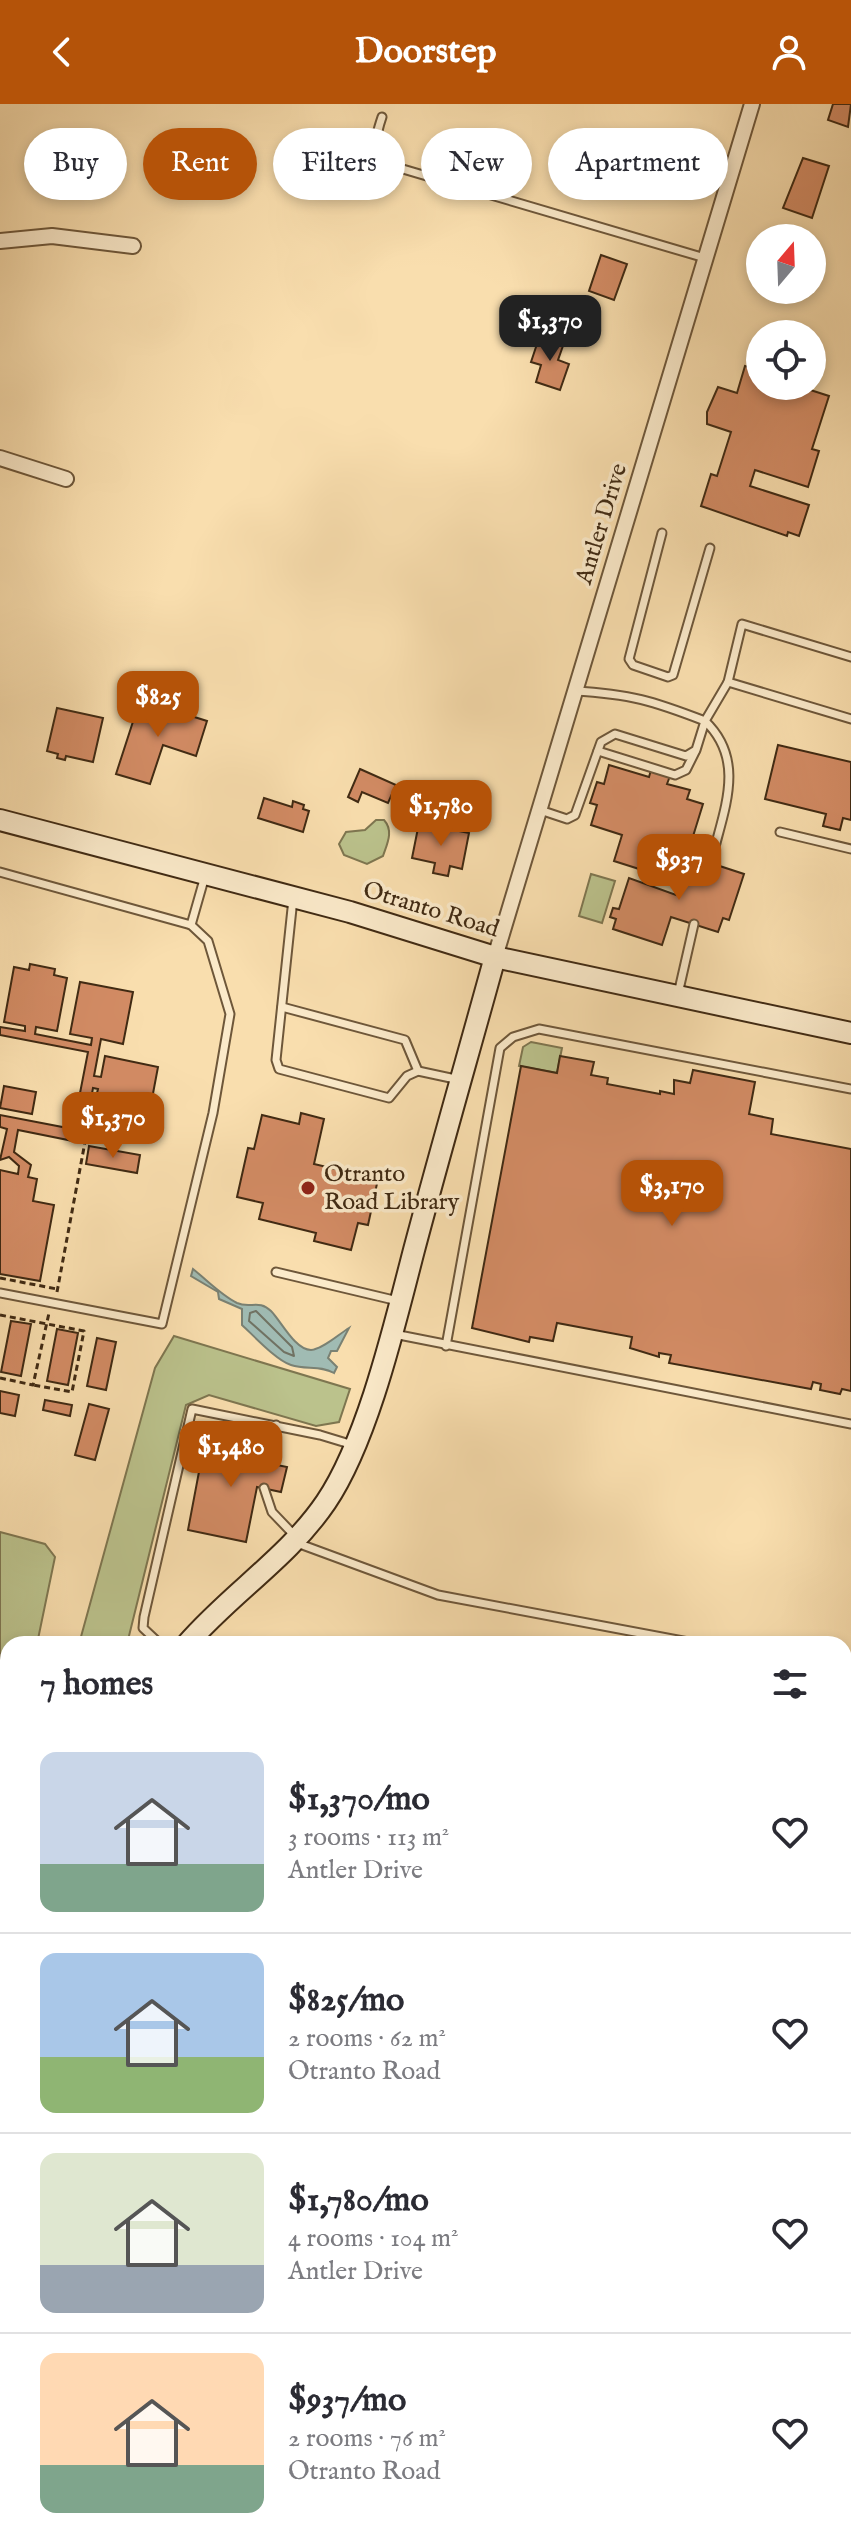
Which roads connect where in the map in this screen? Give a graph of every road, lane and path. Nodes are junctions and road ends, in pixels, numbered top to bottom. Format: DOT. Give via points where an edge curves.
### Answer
graph roads {
  1 [pos="752,104"];
  2 [pos="382,117"];
  3 [pos="0,241"];
  4 [pos="133,246"];
  5 [pos="705,258"];
  6 [pos="0,458"];
  7 [pos="66,479"];
  8 [pos="662,533"];
  9 [pos="710,548"];
  10 [pos="851,657"];
  11 [pos="728,682"];
  12 [pos="574,691"];
  13 [pos="851,719"];
  14 [pos="705,721"];
  15 [pos="696,750"];
  16 [pos="598,751"];
  17 [pos="538,810"];
  18 [pos="0,820"];
  19 [pos="780,832"];
  20 [pos="851,849"];
  21 [pos="711,863"];
  22 [pos="0,872"];
  23 [pos="206,874"];
  24 [pos="293,897"];
  25 [pos="694,924"];
  26 [pos="191,925"];
  27 [pos="495,957"];
  28 [pos="677,996"];
  29 [pos="282,1007"];
  30 [pos="851,1033"];
  31 [pos="418,1071"];
  32 [pos="460,1080"];
  33 [pos="851,1089"];
  34 [pos="85,1142"];
  35 [pos="276,1272"];
  36 [pos="0,1278"];
  37 [pos="57,1289"];
  38 [pos="0,1293"];
  39 [pos="400,1301"];
  40 [pos="54,1303"];
  41 [pos="0,1315"];
  42 [pos="46,1323"];
  43 [pos="391,1334"];
  44 [pos="446,1346"];
  45 [pos="0,1378"];
  46 [pos="33,1385"];
  47 [pos="851,1424"];
  48 [pos="276,1425"];
  49 [pos="353,1445"];
  50 [pos="269,1463"];
  51 [pos="264,1488"];
  52 [pos="298,1541"];
  53 [pos="152,1636"];
  54 [pos="194,1636"];
  55 [pos="656,1636"];
  1 -- 5 [label="street, Antler Drive"];
  2 -- 5 [label="lane" via="375,139 379,155 396,167"];
  3 -- 4 [label="street" via="52,236"];
  5 -- 12 [label="street, Antler Drive"];
  6 -- 7 [label="street"];
  8 -- 9 [label="lane" via="629,659 668,677 673,675"];
  10 -- 11 [label="lane" via="742,624"];
  11 -- 13 [label="lane"];
  11 -- 14 [label="lane"];
  12 -- 14 [label="lane" via="647,699"];
  12 -- 17 [label="street, Antler Drive"];
  14 -- 15 [label="lane"];
  14 -- 21 [label="lane" via="720,736 731,770"];
  15 -- 16 [label="lane" via="686,756 615,734 606,736"];
  15 -- 16 [label="lane" via="680,775"];
  16 -- 17 [label="lane" via="575,815 567,819"];
  17 -- 27 [label="street, Antler Drive"];
  18 -- 23 [label="street, Otranto Road"];
  19 -- 20 [label="lane"];
  22 -- 26 [label="lane"];
  23 -- 24 [label="street, Otranto Road"];
  23 -- 26 [label="lane"];
  24 -- 27 [label="street, Otranto Road"];
  24 -- 29 [label="lane"];
  25 -- 28 [label="lane"];
  26 -- 40 [label="lane" via="208,941 230,1014 213,1113 162,1324"];
  27 -- 28 [label="street, Otranto Road"];
  27 -- 32 [label="street"];
  28 -- 30 [label="street, Otranto Road"];
  29 -- 31 [label="lane" via="405,1040"];
  29 -- 31 [label="lane" via="279,1069 389,1098"];
  31 -- 32 [label="lane"];
  32 -- 39 [label="street"];
  33 -- 44 [label="lane" via="539,1029 513,1037 500,1048"];
  34 -- 37 [label="path"];
  35 -- 39 [label="lane"];
  36 -- 37 [label="path"];
  37 -- 40 [label="path"];
  38 -- 40 [label="lane"];
  39 -- 43 [label="street"];
  40 -- 42 [label="path"];
  41 -- 42 [label="path"];
  42 -- 46 [label="path"];
  42 -- 46 [label="path" via="84,1331 72,1392"];
  43 -- 44 [label="lane"];
  43 -- 49 [label="street"];
  44 -- 47 [label="lane"];
  45 -- 46 [label="path"];
  48 -- 49 [label="lane"];
  48 -- 50 [label="lane"];
  48 -- 53 [label="lane" via="200,1408 188,1415 144,1617 143,1628"];
  49 -- 52 [label="street" via="329,1498"];
  51 -- 52 [label="lane" via="272,1512"];
  52 -- 54 [label="street"];
  52 -- 55 [label="lane" via="438,1595"];
}
